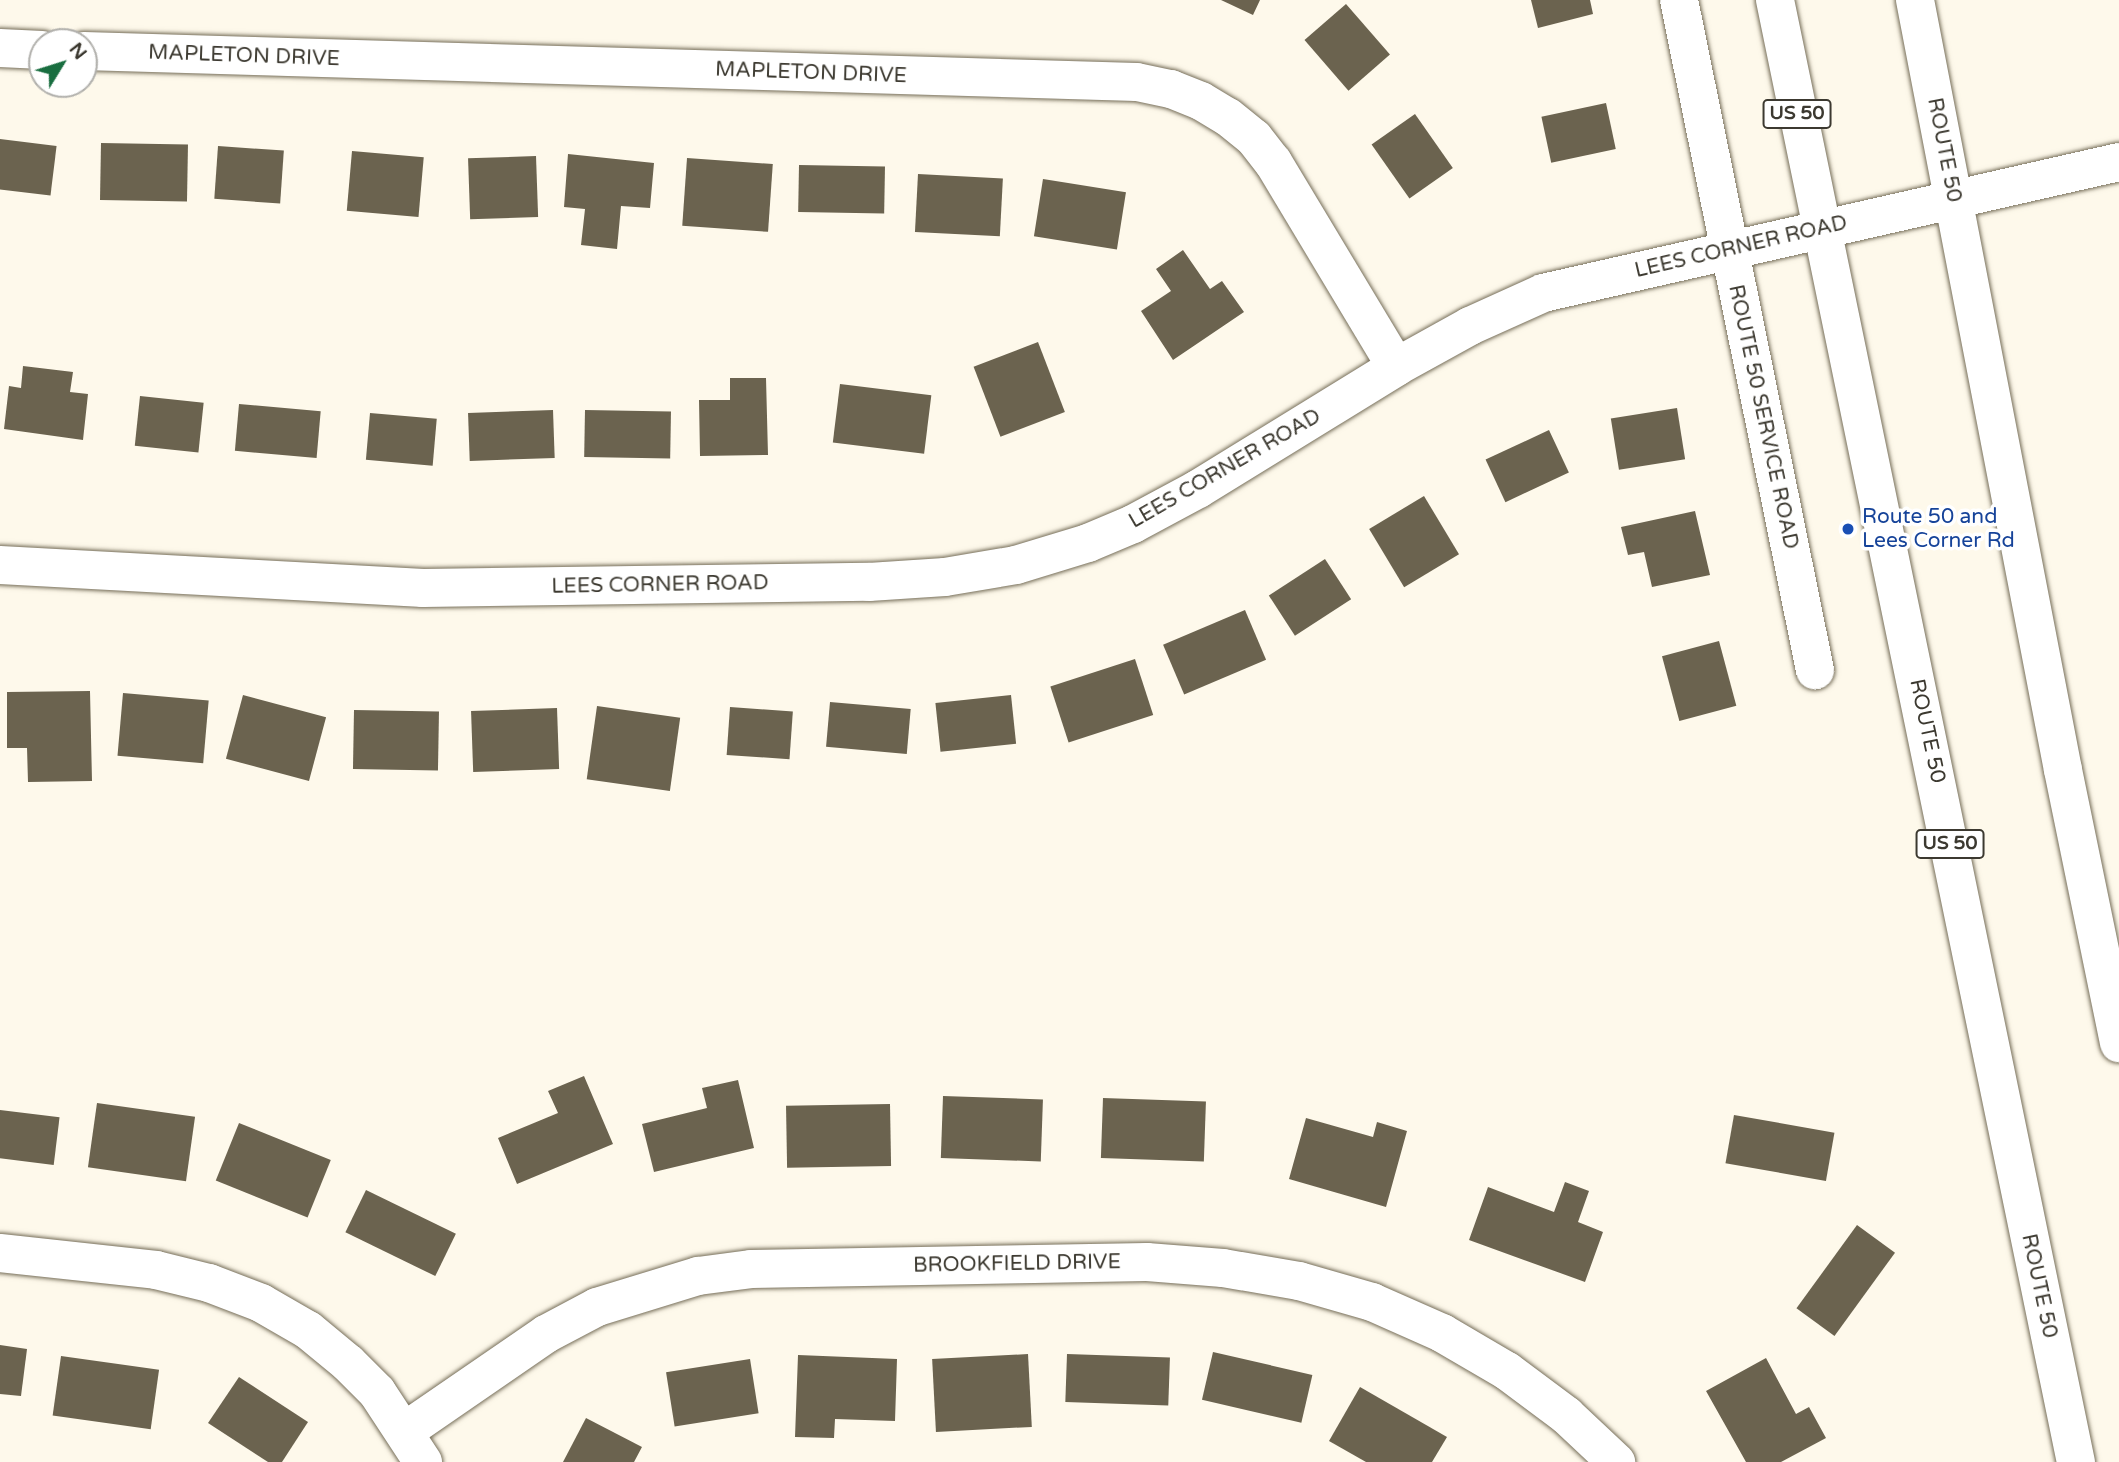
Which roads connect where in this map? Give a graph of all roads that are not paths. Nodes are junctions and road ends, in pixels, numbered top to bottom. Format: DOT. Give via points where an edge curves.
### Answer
graph roads {
  1 [pos="1679,0"];
  2 [pos="1774,0"];
  3 [pos="1915,0"];
  4 [pos="0,48"];
  5 [pos="28,49"];
  6 [pos="98,51"];
  7 [pos="2119,162"];
  8 [pos="1954,201"];
  9 [pos="1819,228"];
  10 [pos="1729,250"];
  11 [pos="1396,367"];
  12 [pos="0,565"];
  13 [pos="1815,670"];
  14 [pos="2119,1043"];
  15 [pos="0,1253"];
  16 [pos="414,1446"];
  17 [pos="1616,1462"];
  18 [pos="2076,1462"];
  1 -- 10 [label="main road, ROUTE 50 SERVICE ROAD"];
  2 -- 9 [label="main road, ROUTE 50 / US 50"];
  3 -- 8 [label="main road, ROUTE 50"];
  4 -- 5 [label="main road"];
  6 -- 11 [label="main road, MAPLETON DRIVE" via="1137,82 1171,89 1201,101 1254,138"];
  7 -- 8 [label="main road, LEES CORNER ROAD"];
  8 -- 9 [label="main road, LEES CORNER ROAD"];
  8 -- 14 [label="main road, ROUTE 50"];
  9 -- 10 [label="main road, LEES CORNER ROAD"];
  9 -- 18 [label="main road, ROUTE 50 / US 50" via="1839,305"];
  10 -- 11 [label="main road, LEES CORNER ROAD" via="1543,293"];
  10 -- 13 [label="main road, ROUTE 50 SERVICE ROAD"];
  11 -- 12 [label="main road, LEES CORNER ROAD" via="1133,524 1016,565 944,577 423,588"];
  15 -- 16 [label="main road" via="156,1270 261,1303 308,1330 348,1363 377,1392"];
  16 -- 17 [label="main road, BROOKFIELD DRIVE" via="546,1334 647,1289 698,1276 751,1269 1147,1262 1286,1279 1373,1302 1442,1333 1507,1371 1566,1415"];
}
